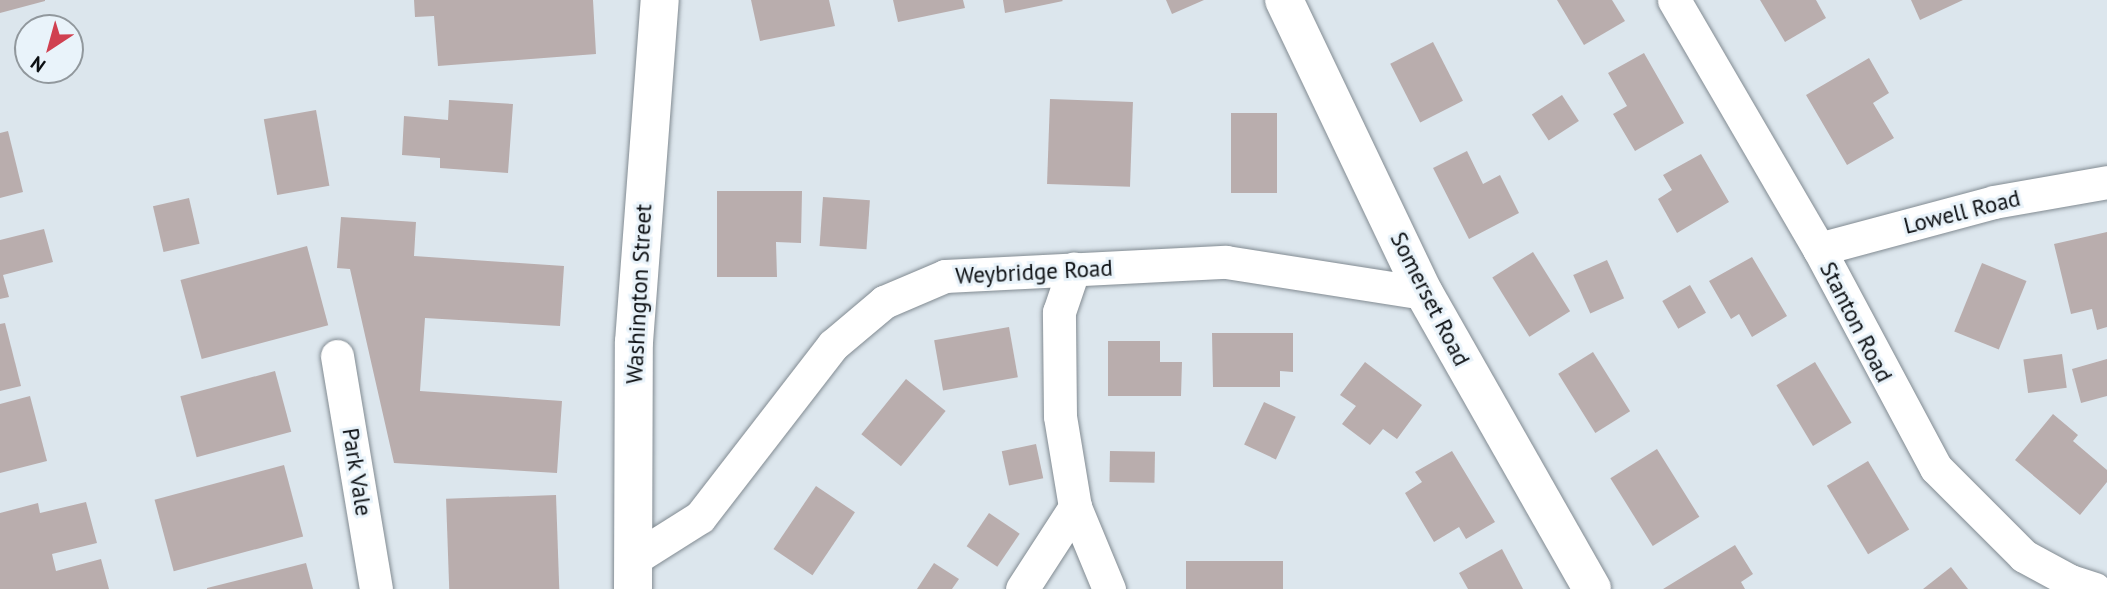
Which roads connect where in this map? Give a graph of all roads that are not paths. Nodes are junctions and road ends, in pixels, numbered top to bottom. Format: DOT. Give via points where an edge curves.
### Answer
graph roads {
  1 [pos="660,0"];
  2 [pos="1284,0"];
  3 [pos="1674,0"];
  4 [pos="2107,182"];
  5 [pos="1819,249"];
  6 [pos="1074,268"];
  7 [pos="1424,293"];
  8 [pos="337,356"];
  9 [pos="1074,507"];
  10 [pos="633,575"];
  11 [pos="376,589"];
  12 [pos="1022,589"];
  13 [pos="1109,589"];
  14 [pos="1592,589"];
  15 [pos="2095,589"];
  1 -- 10 [label="street, Washington Street" via="634,342"];
  2 -- 7 [label="street, Somerset Road"];
  3 -- 5 [label="street, Stanton Road"];
  4 -- 5 [label="street, Lowell Road" via="1994,202"];
  5 -- 15 [label="street, Stanton Road" via="1936,468 2024,556"];
  6 -- 7 [label="street, Weybridge Road" via="1226,262"];
  6 -- 9 [label="street" via="1059,312 1060,416"];
  6 -- 10 [label="street, Weybridge Road" via="945,276 884,302 833,345 700,517"];
  7 -- 14 [label="street, Somerset Road"];
  8 -- 11 [label="street, Park Vale"];
  9 -- 12 [label="street"];
  9 -- 13 [label="street"];
}
